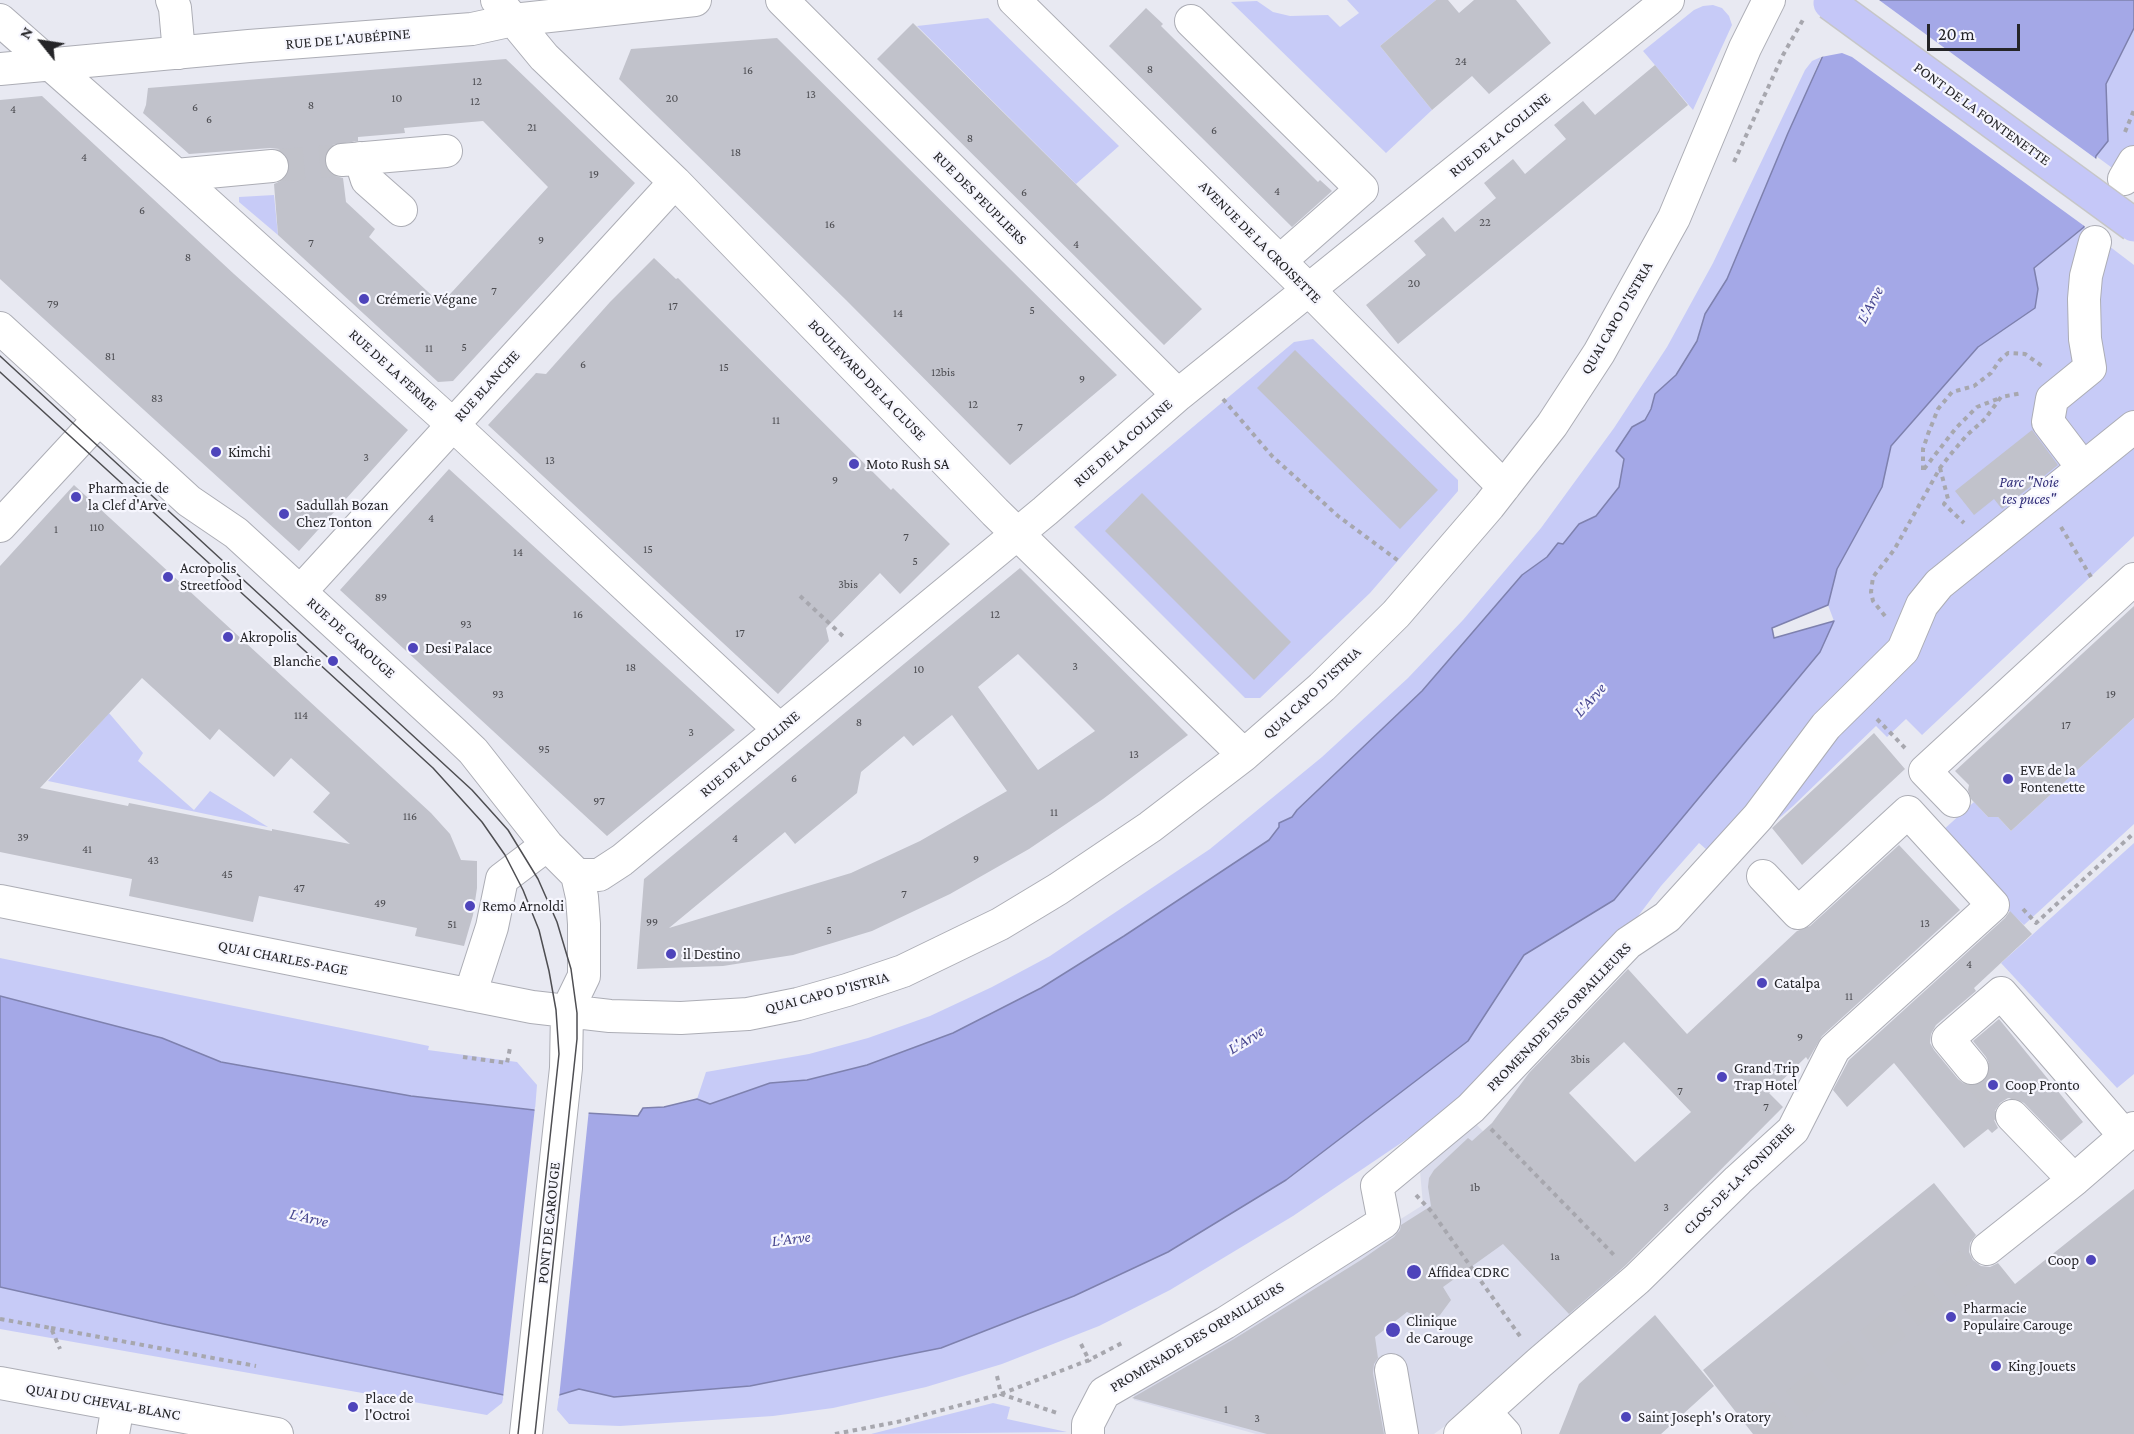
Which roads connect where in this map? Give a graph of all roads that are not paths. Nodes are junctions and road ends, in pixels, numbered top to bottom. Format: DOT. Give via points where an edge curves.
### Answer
graph roads {
  1 [pos="172,0"];
  2 [pos="695,0"];
  3 [pos="782,0"];
  4 [pos="1014,0"];
  5 [pos="1668,0"];
  6 [pos="1769,0"];
  7 [pos="1819,8"];
  8 [pos="505,10"];
  9 [pos="0,20"];
  10 [pos="1191,21"];
  11 [pos="179,53"];
  12 [pos="51,65"];
  13 [pos="0,69"];
  14 [pos="446,151"];
  15 [pos="272,166"];
  16 [pos="176,175"];
  17 [pos="675,182"];
  18 [pos="401,210"];
  19 [pos="2134,225"];
  20 [pos="2095,242"];
  21 [pos="1280,261"];
  22 [pos="1308,289"];
  23 [pos="0,328"];
  24 [pos="1178,395"];
  25 [pos="99,419"];
  26 [pos="452,424"];
  27 [pos="2134,427"];
  28 [pos="2083,468"];
  29 [pos="1504,487"];
  30 [pos="0,526"];
  31 [pos="1017,533"];
  32 [pos="2123,589"];
  33 [pos="300,592"];
  34 [pos="779,729"];
  35 [pos="1244,755"];
  36 [pos="1954,801"];
  37 [pos="547,845"];
  38 [pos="577,875"];
  39 [pos="1763,876"];
  40 [pos="0,901"];
  41 [pos="470,995"];
  42 [pos="567,1011"];
  43 [pos="1972,1068"];
  44 [pos="2012,1116"];
  45 [pos="2129,1132"];
  46 [pos="2074,1180"];
  47 [pos="1987,1249"];
  48 [pos="1391,1370"];
  49 [pos="0,1383"];
  50 [pos="115,1419"];
  51 [pos="1495,1423"];
  52 [pos="527,1427"];
  53 [pos="1088,1429"];
  54 [pos="277,1434"];
  55 [pos="1402,1434"];
  56 [pos="1460,1434"];
  1 -- 11 [label="street"];
  2 -- 8 [label="street, RUE DE L'AUBÉPINE"];
  3 -- 24 [label="street, RUE DES PEUPLIERS"];
  4 -- 21 [label="street, AVENUE DE LA CROISETTE"];
  5 -- 22 [label="street, RUE DE LA COLLINE"];
  6 -- 29 [label="street, QUAI CAPO D'ISTRIA" via="1674,218 1599,353 1552,425"];
  7 -- 19 [label="main road, PONT DE LA FONTENETTE, bridge"];
  8 -- 11 [label="street, RUE DE L'AUBÉPINE" via="472,29"];
  8 -- 17 [label="street, BOULEVARD DE LA CLUSE" via="544,57"];
  9 -- 12 [label="street, RUE DE LA FERME"];
  10 -- 21 [label="street" via="1362,189"];
  11 -- 12 [label="street, RUE DE L'AUBÉPINE"];
  12 -- 13 [label="street, RUE DE L'AUBÉPINE"];
  12 -- 16 [label="street, RUE DE LA FERME"];
  14 -- 18 [label="street" via="351,159 367,180"];
  15 -- 16 [label="street"];
  16 -- 26 [label="street, RUE DE LA FERME"];
  17 -- 26 [label="street, RUE BLANCHE"];
  17 -- 31 [label="street, BOULEVARD DE LA CLUSE"];
  20 -- 28 [label="street" via="2084,299 2090,368 2052,399 2048,422"];
  21 -- 22 [label="street, AVENUE DE LA CROISETTE"];
  22 -- 24 [label="street, RUE DE LA COLLINE"];
  22 -- 29 [label="street, AVENUE DE LA CROISETTE"];
  23 -- 25 [label="street, RUE DE CAROUGE"];
  24 -- 31 [label="street, RUE DE LA COLLINE"];
  25 -- 30 [label="street"];
  25 -- 33 [label="street, RUE DE CAROUGE" via="189,501 236,533"];
  26 -- 33 [label="street, RUE BLANCHE"];
  26 -- 34 [label="street, RUE DE LA FERME"];
  27 -- 28 [label="street, PROMENADE DES ORPAILLEURS"];
  28 -- 53 [label="street, PROMENADE DES ORPAILLEURS" via="1939,584 1922,605 1903,650 1826,726 1758,817 1667,917 1628,943 1471,1108 1377,1186 1384,1222 1225,1323 1104,1393"];
  29 -- 35 [label="street, QUAI CAPO D'ISTRIA" via="1396,614 1322,687"];
  31 -- 34 [label="street, RUE DE LA COLLINE"];
  31 -- 35 [label="street, BOULEVARD DE LA CLUSE"];
  32 -- 36 [label="street" via="1925,771"];
  33 -- 37 [label="street, RUE DE CAROUGE" via="473,751"];
  34 -- 38 [label="street, RUE DE LA COLLINE" via="622,860 599,875"];
  35 -- 42 [label="street, QUAI CAPO D'ISTRIA" via="1150,827 1058,889 1000,924 903,971 798,1004 748,1014 681,1018"];
  37 -- 38 [label="street, RUE DE CAROUGE"];
  37 -- 41 [label="street" via="502,879 492,927"];
  38 -- 42 [label="street" via="582,897 584,976"];
  39 -- 51 [label="street, CLOS-DE-LA-FONDERIE" via="1798,913 1908,812 2008,906 1834,1049 1792,1130 1637,1279 1539,1363"];
  40 -- 41 [label="street, QUAI CHARLES-PAGE"];
  41 -- 42 [label="street, QUAI CHARLES-PAGE"];
  42 -- 52 [label="street, PONT DE CAROUGE" via="566,1068"];
  43 -- 45 [label="street" via="1948,1039 2001,993"];
  44 -- 46 [label="street"];
  45 -- 46 [label="street"];
  46 -- 47 [label="street"];
  48 -- 55 [label="street"];
  49 -- 50 [label="street, QUAI DU CHEVAL-BLANC"];
  50 -- 54 [label="street, QUAI DU CHEVAL-BLANC"];
  51 -- 56 [label="street, CLOS-DE-LA-FONDERIE"];
}
